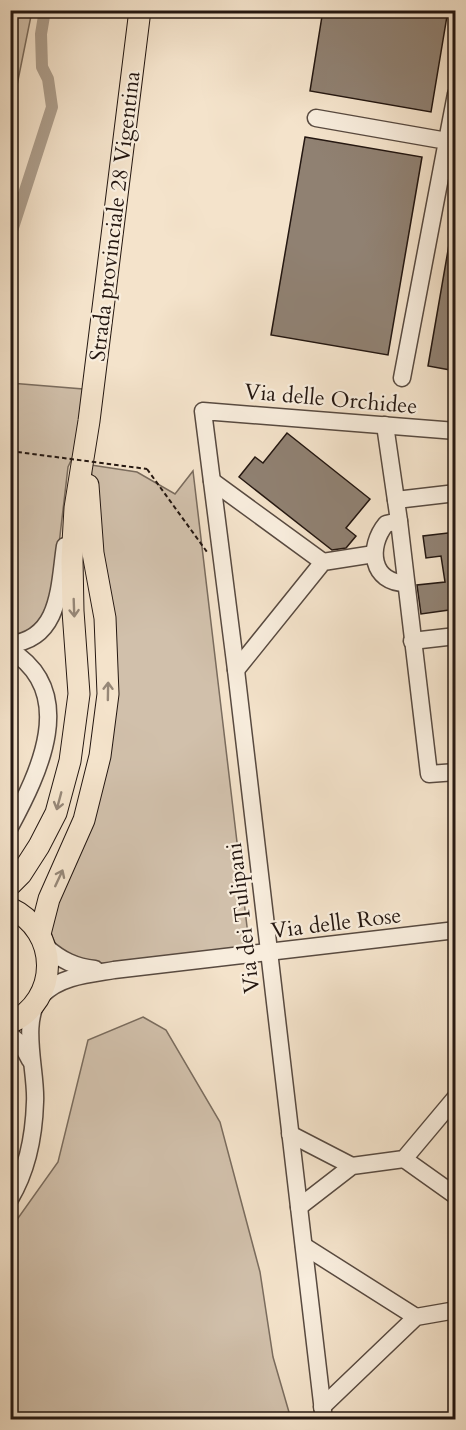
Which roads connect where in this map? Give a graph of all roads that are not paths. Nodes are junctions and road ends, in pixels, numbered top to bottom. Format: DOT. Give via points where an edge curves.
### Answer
graph roads {
  1 [pos="140,10"];
  2 [pos="456,94"];
  3 [pos="316,118"];
  4 [pos="451,141"];
  5 [pos="402,378"];
  6 [pos="203,411"];
  7 [pos="89,421"];
  8 [pos="385,425"];
  9 [pos="456,430"];
  10 [pos="212,481"];
  11 [pos="456,493"];
  12 [pos="396,500"];
  13 [pos="75,508"];
  14 [pos="399,521"];
  15 [pos="374,554"];
  16 [pos="323,562"];
  17 [pos="406,583"];
  18 [pos="456,636"];
  19 [pos="412,641"];
  20 [pos="10,644"];
  21 [pos="10,650"];
  22 [pos="10,662"];
  23 [pos="236,670"];
  24 [pos="456,772"];
  25 [pos="10,810"];
  26 [pos="10,827"];
  27 [pos="10,885"];
  28 [pos="10,908"];
  29 [pos="456,930"];
  30 [pos="43,940"];
  31 [pos="268,952"];
  32 [pos="114,970"];
  33 [pos="40,996"];
  34 [pos="10,1023"];
  35 [pos="10,1035"];
  36 [pos="34,1076"];
  37 [pos="456,1097"];
  38 [pos="290,1134"];
  39 [pos="404,1159"];
  40 [pos="352,1166"];
  41 [pos="456,1196"];
  42 [pos="10,1199"];
  43 [pos="299,1207"];
  44 [pos="303,1246"];
  45 [pos="456,1310"];
  46 [pos="416,1317"];
  47 [pos="323,1413"];
  1 -- 7 [label="main road, Strada provinciale 28 Vigentina"];
  2 -- 4 [label="street"];
  3 -- 4 [label="street"];
  4 -- 5 [label="street"];
  6 -- 8 [label="street, Via delle Orchidee"];
  6 -- 10 [label="street, Via dei Tulipani"];
  7 -- 13 [label="main road"];
  30 -- 7 [label="main road, one-way" via="49,899 84,820 100,756 108,694 105,618 93,553 88,493"];
  8 -- 9 [label="street, Via delle Orchidee"];
  8 -- 12 [label="street"];
  10 -- 16 [label="street"];
  10 -- 23 [label="street, Via dei Tulipani"];
  11 -- 12 [label="street"];
  12 -- 14 [label="street"];
  13 -- 20 [label="street" via="52,615 37,634"];
  13 -- 27 [label="main road, one-way" via="73,611 79,694 70,761 56,813 39,846"];
  14 -- 15 [label="street" via="386,524 378,534"];
  14 -- 17 [label="street"];
  15 -- 16 [label="street"];
  15 -- 17 [label="street" via="384,576 393,583"];
  16 -- 23 [label="street"];
  17 -- 19 [label="street"];
  18 -- 19 [label="street"];
  19 -- 24 [label="street" via="429,774"];
  21 -- 26 [label="street" via="38,676 50,713 34,777"];
  22 -- 25 [label="street" via="29,674 42,701 42,720"];
  23 -- 31 [label="street, Via dei Tulipani"];
  28 -- 30 [label="main road" via="22,914"];
  29 -- 31 [label="street, Via delle Rose"];
  30 -- 32 [label="street, Via delle Rose" via="60,958 75,966"];
  30 -- 33 [label="main road" via="49,963"];
  31 -- 32 [label="street, Via delle Rose"];
  31 -- 38 [label="street, Via dei Tulipani"];
  32 -- 33 [label="street, Via delle Rose" via="82,975"];
  33 -- 34 [label="main road" via="32,1008"];
  33 -- 36 [label="street" via="30,1019"];
  35 -- 36 [label="street" via="25,1050"];
  36 -- 42 [label="street" via="34,1125 29,1154"];
  37 -- 39 [label="street"];
  38 -- 40 [label="street"];
  38 -- 43 [label="street, Via dei Tulipani"];
  39 -- 40 [label="street"];
  39 -- 41 [label="street"];
  40 -- 43 [label="street"];
  43 -- 44 [label="street, Via dei Tulipani"];
  44 -- 46 [label="street"];
  44 -- 47 [label="street, Via dei Tulipani"];
  45 -- 46 [label="street"];
  46 -- 47 [label="street"];
}
